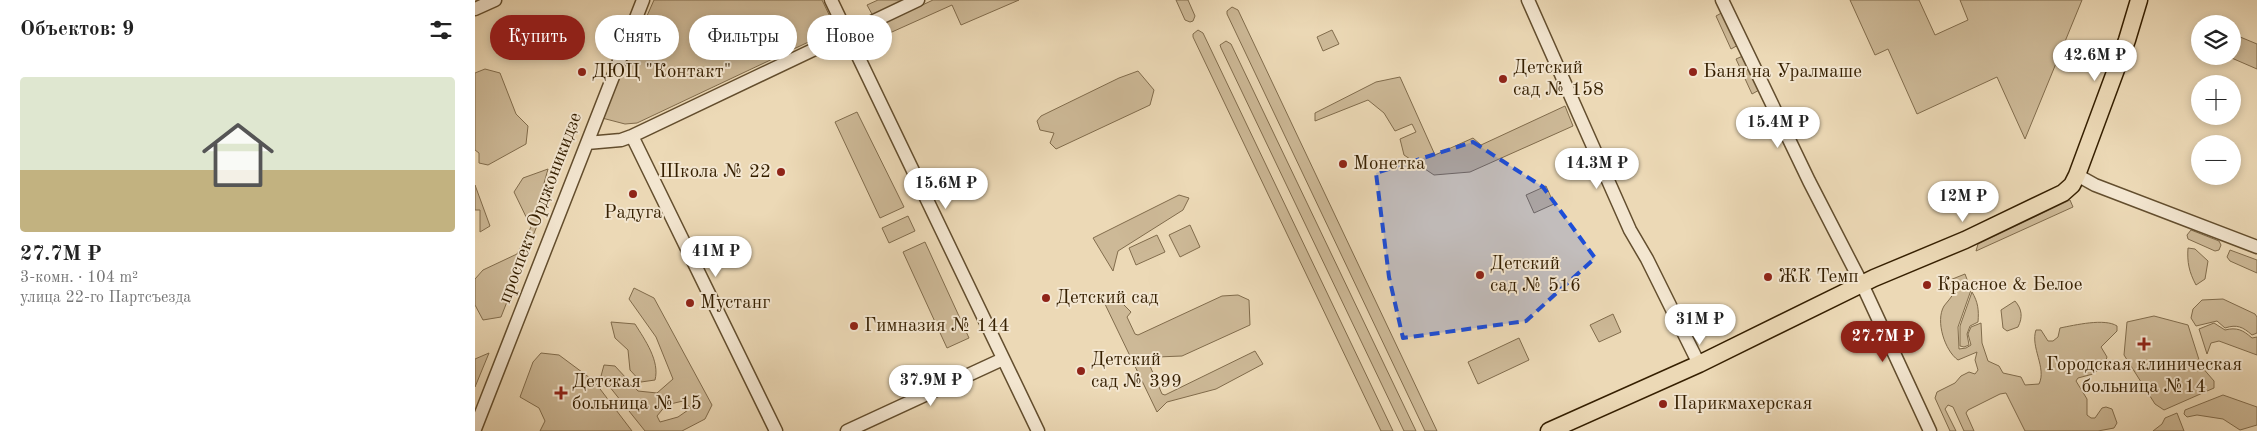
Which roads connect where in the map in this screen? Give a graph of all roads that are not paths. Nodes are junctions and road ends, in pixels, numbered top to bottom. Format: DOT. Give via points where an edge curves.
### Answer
graph roads {
  1 [pos="495,0"];
  2 [pos="643,0"];
  3 [pos="831,0"];
  4 [pos="918,0"];
  5 [pos="1528,0"];
  6 [pos="1722,0"];
  7 [pos="2139,0"];
  8 [pos="475,9"];
  9 [pos="838,15"];
  10 [pos="887,15"];
  11 [pos="807,53"];
  12 [pos="859,60"];
  13 [pos="632,136"];
  14 [pos="587,143"];
  15 [pos="2077,175"];
  16 [pos="2257,247"];
  17 [pos="1862,284"];
  18 [pos="1003,359"];
  19 [pos="1699,364"];
  20 [pos="475,429"];
  21 [pos="776,431"];
  22 [pos="847,431"];
  23 [pos="1038,431"];
  24 [pos="1549,431"];
  25 [pos="1930,431"];
  1 -- 8 [label="street"];
  2 -- 14 [label="street, проспект Орджоникидзе"];
  3 -- 9 [label="street"];
  4 -- 10 [label="street"];
  5 -- 19 [label="street" via="1630,230"];
  6 -- 17 [label="street"];
  7 -- 15 [label="main road"];
  11 -- 13 [label="street"];
  12 -- 18 [label="street"];
  13 -- 14 [label="street"];
  13 -- 21 [label="street"];
  14 -- 20 [label="street, проспект Орджоникидзе"];
  15 -- 16 [label="street" via="2095,185"];
  15 -- 17 [label="main road" via="2063,192 1965,240"];
  17 -- 19 [label="main road"];
  17 -- 25 [label="street"];
  18 -- 22 [label="street"];
  18 -- 23 [label="street"];
  19 -- 24 [label="main road"];
}
